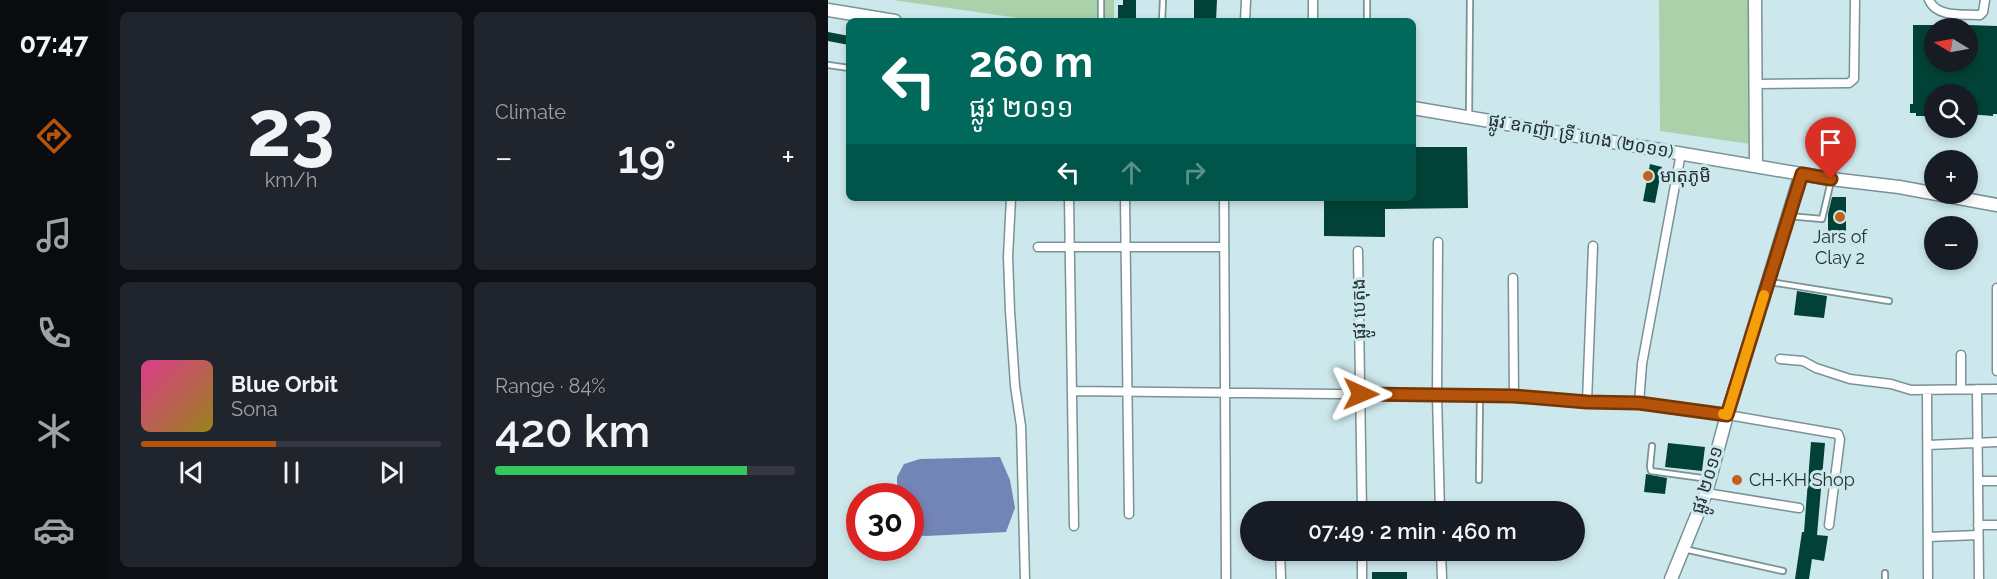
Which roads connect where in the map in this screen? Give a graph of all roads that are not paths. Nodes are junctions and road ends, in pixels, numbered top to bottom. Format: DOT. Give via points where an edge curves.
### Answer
graph roads {
  1 [pos="1101,0"];
  2 [pos="1163,0"];
  3 [pos="1246,0"];
  4 [pos="1313,0"];
  5 [pos="1367,0"];
  6 [pos="1470,0"];
  7 [pos="1755,0"];
  8 [pos="1855,0"];
  9 [pos="1929,0"];
  10 [pos="1985,0"];
  11 [pos="828,10"];
  12 [pos="877,18"];
  13 [pos="1101,18"];
  14 [pos="1162,18"];
  15 [pos="1245,18"];
  16 [pos="1313,18"];
  17 [pos="1367,18"];
  18 [pos="828,65"];
  19 [pos="846,68"];
  20 [pos="1755,84"];
  21 [pos="1416,108"];
  22 [pos="1469,117"];
  23 [pos="1681,153"];
  24 [pos="1756,166"];
  25 [pos="1802,174"];
  26 [pos="1831,179"];
  27 [pos="1011,201"];
  28 [pos="1069,201"];
  29 [pos="1125,201"];
  30 [pos="1224,201"];
  31 [pos="1997,205"];
  32 [pos="1788,216"];
  33 [pos="1438,242"];
  34 [pos="1593,246"];
  35 [pos="1038,247"];
  36 [pos="1224,247"];
  37 [pos="1069,248"];
  38 [pos="1126,248"];
  39 [pos="1358,252"];
  40 [pos="1513,278"];
  41 [pos="1768,282"];
  42 [pos="1997,288"];
  43 [pos="1889,301"];
  44 [pos="1961,355"];
  45 [pos="1780,358"];
  46 [pos="1997,371"];
  47 [pos="1961,389"];
  48 [pos="1977,389"];
  49 [pos="1997,389"];
  50 [pos="1927,390"];
  51 [pos="1072,391"];
  52 [pos="1127,392"];
  53 [pos="1224,393"];
  54 [pos="1361,394"];
  55 [pos="1437,395"];
  56 [pos="1480,396"];
  57 [pos="1514,396"];
  58 [pos="1587,402"];
  59 [pos="1639,403"];
  60 [pos="1727,415"];
  61 [pos="1997,442"];
  62 [pos="1977,443"];
  63 [pos="1928,445"];
  64 [pos="1652,446"];
  65 [pos="1709,479"];
  66 [pos="1479,480"];
  67 [pos="1978,481"];
  68 [pos="1997,481"];
  69 [pos="1706,492"];
  70 [pos="1362,501"];
  71 [pos="1440,501"];
  72 [pos="1799,508"];
  73 [pos="1129,514"];
  74 [pos="1829,525"];
  75 [pos="1978,525"];
  76 [pos="1997,525"];
  77 [pos="1074,526"];
  78 [pos="1978,535"];
  79 [pos="1928,537"];
  80 [pos="1684,549"];
  81 [pos="1280,561"];
  82 [pos="1362,561"];
  83 [pos="1441,561"];
  84 [pos="1783,570"];
  85 [pos="1025,579"];
  86 [pos="1226,579"];
  87 [pos="1281,579"];
  88 [pos="1362,579"];
  89 [pos="1442,579"];
  90 [pos="1671,579"];
  91 [pos="1928,579"];
  92 [pos="1978,579"];
  1 -- 13 [label="lane"];
  2 -- 14 [label="lane"];
  3 -- 15 [label="street"];
  4 -- 16 [label="street"];
  5 -- 17 [label="lane"];
  6 -- 22 [label="lane"];
  7 -- 20 [label="main road"];
  8 -- 20 [label="street" via="1854,79 1849,83"];
  9 -- 10 [label="street" via="1940,12 1980,15"];
  11 -- 12 [label="main road"];
  18 -- 19 [label="lane"];
  20 -- 24 [label="main road"];
  21 -- 22 [label="main road, ផ្លូវ ឧកញ៉ា ទ្រី ហេង (២០១១)"];
  22 -- 23 [label="main road, ផ្លូវ ឧកញ៉ា ទ្រី ហេង (២០១១)"];
  23 -- 24 [label="main road, ផ្លូវ ឧកញ៉ា ទ្រី ហេង (២០១១)"];
  23 -- 59 [label="street" via="1642,364"];
  24 -- 25 [label="main road, ផ្លូវ ឧកញ៉ា ទ្រី ហេង (២០១១)"];
  25 -- 26 [label="main road, ផ្លូវ ឧកញ៉ា ទ្រី ហេង (២០១១)"];
  25 -- 32 [label="main road, ផ្លូវ ២០១១"];
  26 -- 31 [label="main road, ផ្លូវ ឧកញ៉ា ទ្រី ហេង (២០១១)"];
  26 -- 32 [label="lane" via="1822,219"];
  27 -- 85 [label="street" via="1010,311 1021,426"];
  28 -- 37 [label="street"];
  29 -- 38 [label="street"];
  30 -- 36 [label="street"];
  32 -- 41 [label="main road, ផ្លូវ ២០១១"];
  33 -- 55 [label="street"];
  34 -- 58 [label="street"];
  35 -- 37 [label="street"];
  36 -- 38 [label="street"];
  36 -- 53 [label="street"];
  37 -- 38 [label="street"];
  37 -- 51 [label="street"];
  38 -- 52 [label="street"];
  39 -- 54 [label="street, ផ្លូវ បេតុង"];
  40 -- 57 [label="street"];
  41 -- 43 [label="lane"];
  41 -- 60 [label="main road, ផ្លូវ ២០១១"];
  42 -- 46 [label="street"];
  44 -- 47 [label="street"];
  45 -- 50 [label="street" via="1803,361 1850,379"];
  47 -- 48 [label="street"];
  47 -- 50 [label="street"];
  48 -- 49 [label="street"];
  48 -- 62 [label="street"];
  50 -- 63 [label="street"];
  51 -- 52 [label="street"];
  51 -- 77 [label="street"];
  52 -- 53 [label="street"];
  52 -- 73 [label="street"];
  53 -- 54 [label="street"];
  53 -- 86 [label="street"];
  54 -- 55 [label="street"];
  54 -- 70 [label="street, ផ្លូវ បេតុង"];
  55 -- 56 [label="street"];
  55 -- 71 [label="street"];
  56 -- 57 [label="street"];
  56 -- 66 [label="lane"];
  57 -- 58 [label="street"];
  58 -- 59 [label="street"];
  59 -- 60 [label="street"];
  60 -- 65 [label="main road, ផ្លូវ ២០១១"];
  60 -- 74 [label="street" via="1839,435"];
  61 -- 62 [label="street"];
  62 -- 63 [label="street"];
  62 -- 67 [label="street"];
  63 -- 79 [label="street"];
  64 -- 65 [label="lane" via="1651,471"];
  65 -- 69 [label="main road, ផ្លូវ ២០១១"];
  67 -- 68 [label="street"];
  67 -- 75 [label="street"];
  69 -- 72 [label="street"];
  69 -- 80 [label="main road, ផ្លូវ ២០១១"];
  75 -- 76 [label="street"];
  75 -- 78 [label="street"];
  78 -- 79 [label="street"];
  78 -- 92 [label="street"];
  79 -- 91 [label="street"];
  80 -- 84 [label="lane"];
  80 -- 90 [label="main road, ផ្លូវ ២០១១"];
  81 -- 87 [label="street"];
  82 -- 88 [label="street"];
  83 -- 89 [label="street"];
}
